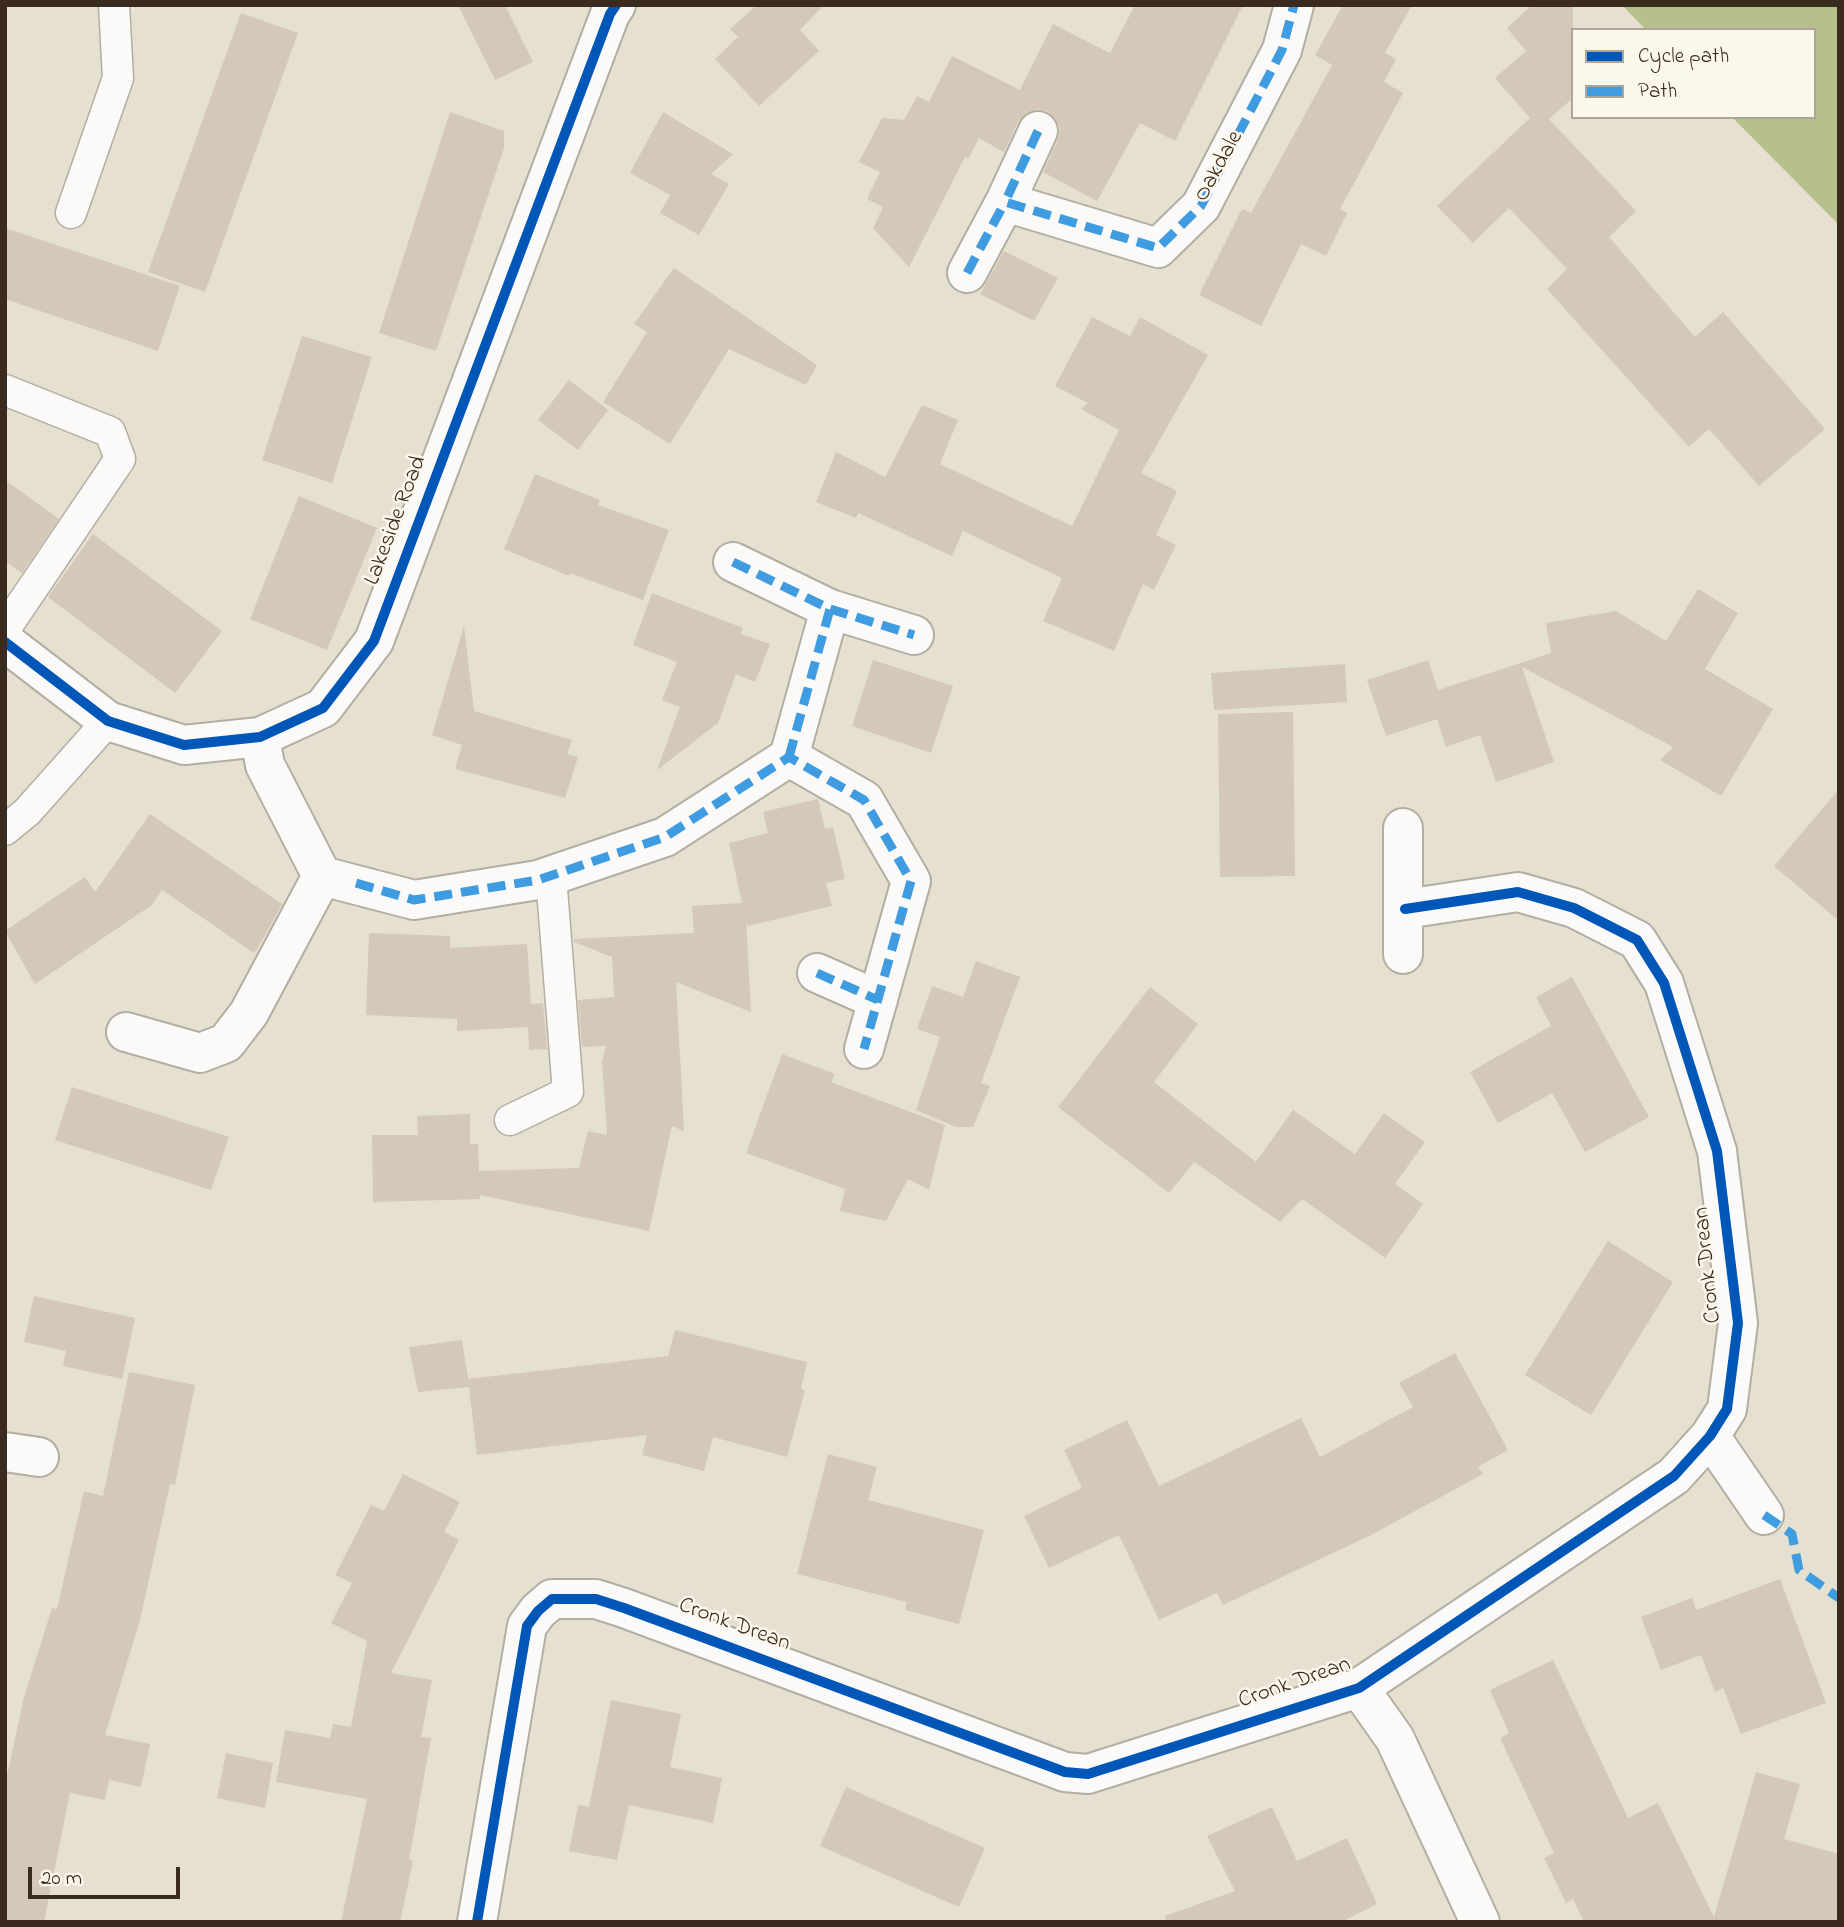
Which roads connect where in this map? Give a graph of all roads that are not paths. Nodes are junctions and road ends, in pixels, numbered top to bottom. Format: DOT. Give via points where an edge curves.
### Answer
graph roads {
  1 [pos="114,5"];
  2 [pos="616,5"];
  3 [pos="1294,5"];
  4 [pos="1038,131"];
  5 [pos="1005,202"];
  6 [pos="71,213"];
  7 [pos="967,273"];
  8 [pos="5,390"];
  9 [pos="733,562"];
  10 [pos="830,609"];
  11 [pos="5,629"];
  12 [pos="914,635"];
  13 [pos="5,642"];
  14 [pos="108,721"];
  15 [pos="260,737"];
  16 [pos="789,757"];
  17 [pos="1403,828"];
  18 [pos="5,830"];
  19 [pos="322,876"];
  20 [pos="551,876"];
  21 [pos="1405,909"];
  22 [pos="1403,954"];
  23 [pos="817,973"];
  24 [pos="878,1000"];
  25 [pos="126,1032"];
  26 [pos="864,1049"];
  27 [pos="510,1120"];
  28 [pos="1710,1436"];
  29 [pos="1764,1515"];
  30 [pos="1359,1688"];
  31 [pos="477,1922"];
  32 [pos="1480,1922"];
  1 -- 6 [label="lane" via="118,78"];
  2 -- 15 [label="street, Lakeside Road" via="374,641 323,708"];
  3 -- 5 [label="street, Oakdale" via="1282,50 1201,206 1158,248"];
  4 -- 5 [label="street"];
  5 -- 7 [label="street"];
  8 -- 11 [label="lane" via="110,432 120,459"];
  9 -- 10 [label="street"];
  10 -- 12 [label="street"];
  10 -- 16 [label="street"];
  13 -- 14 [label="street, Lakeside Road"];
  14 -- 15 [label="street, Lakeside Road" via="184,745"];
  14 -- 18 [label="lane" via="27,812"];
  15 -- 19 [label="street" via="265,765"];
  16 -- 20 [label="street" via="665,836"];
  16 -- 24 [label="street" via="864,800 911,881"];
  17 -- 21 [label="street"];
  19 -- 20 [label="street" via="414,900"];
  19 -- 25 [label="street" via="249,1013 226,1043 200,1053"];
  20 -- 27 [label="lane" via="568,1092"];
  21 -- 22 [label="street"];
  21 -- 28 [label="street, Cronk Drean" via="1518,892 1529,895 1574,908 1637,940 1664,983 1717,1151 1738,1322 1727,1409"];
  23 -- 24 [label="street"];
  24 -- 26 [label="street"];
  28 -- 29 [label="street"];
  28 -- 30 [label="street, Cronk Drean" via="1674,1476"];
  30 -- 31 [label="street, Cronk Drean" via="1088,1774 1065,1772 624,1608 596,1599 552,1599 527,1626"];
  30 -- 32 [label="street, Cronk Drean" via="1395,1739"];
}
